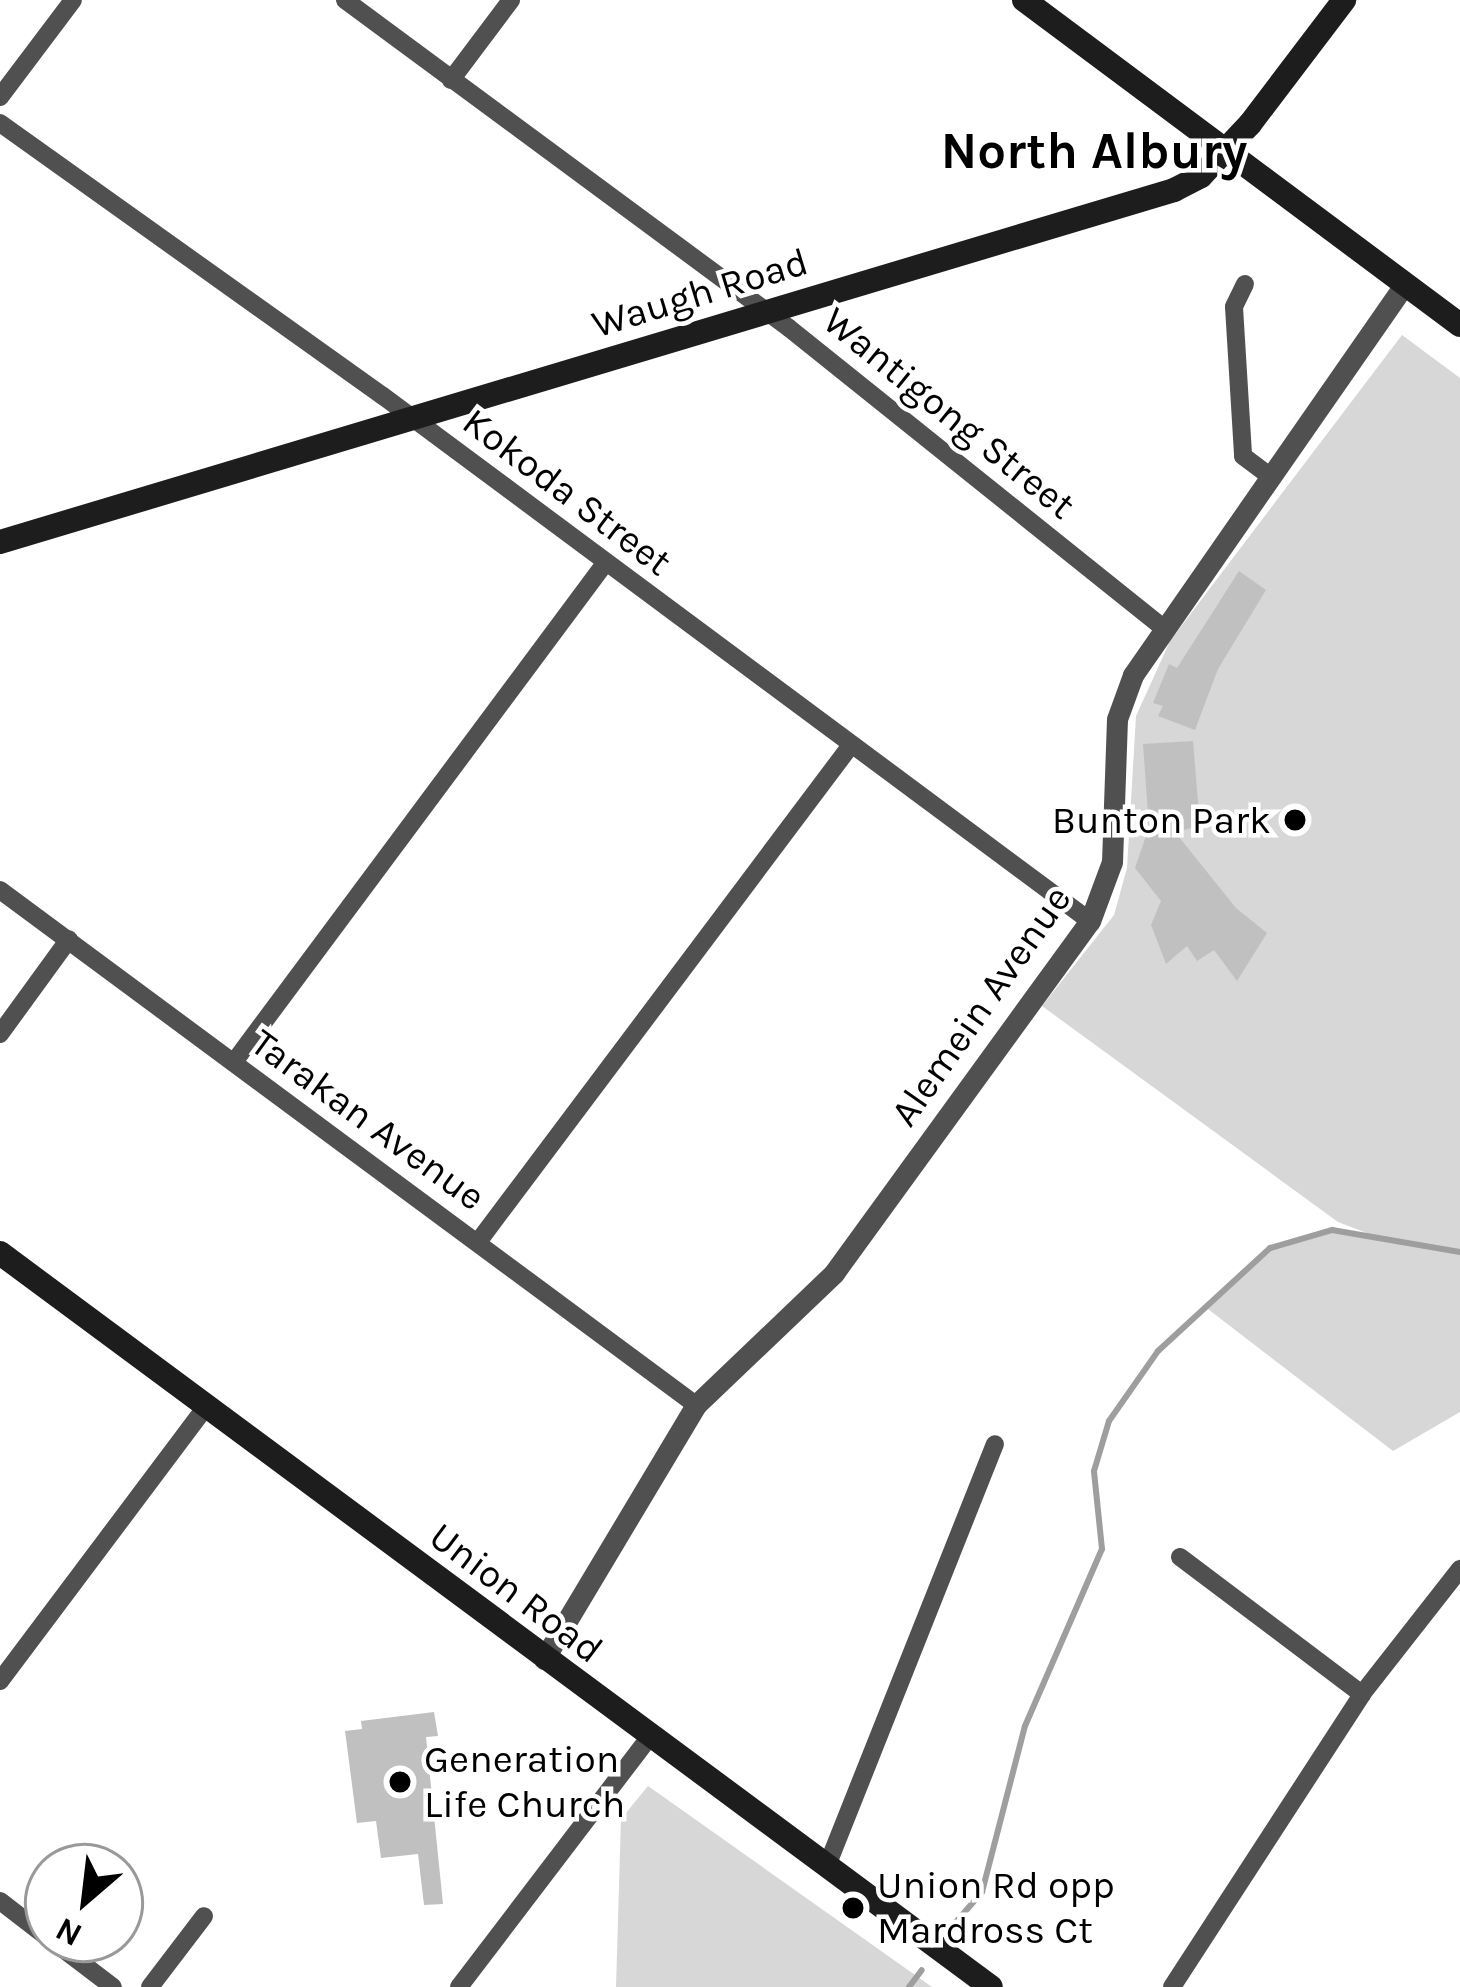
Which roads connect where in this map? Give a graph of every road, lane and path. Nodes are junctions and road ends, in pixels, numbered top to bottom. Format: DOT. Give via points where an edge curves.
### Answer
graph roads {
  1 [pos="73,0"];
  2 [pos="345,0"];
  3 [pos="511,0"];
  4 [pos="1024,0"];
  5 [pos="1344,0"];
  6 [pos="451,80"];
  7 [pos="0,97"];
  8 [pos="0,124"];
  9 [pos="1226,151"];
  10 [pos="1245,284"];
  11 [pos="1405,284"];
  12 [pos="762,311"];
  13 [pos="1460,325"];
  14 [pos="411,417"];
  15 [pos="1268,475"];
  16 [pos="0,542"];
  17 [pos="606,562"];
  18 [pos="1160,626"];
  19 [pos="851,746"];
  20 [pos="0,890"];
  21 [pos="1090,921"];
  22 [pos="69,939"];
  23 [pos="0,1034"];
  24 [pos="234,1062"];
  25 [pos="478,1242"];
  26 [pos="0,1253"];
  27 [pos="696,1405"];
  28 [pos="206,1407"];
  29 [pos="995,1444"];
  30 [pos="1180,1557"];
  31 [pos="1460,1569"];
  32 [pos="544,1659"];
  33 [pos="0,1682"];
  34 [pos="1362,1694"];
  35 [pos="650,1736"];
  36 [pos="827,1866"];
  37 [pos="0,1901"];
  38 [pos="204,1916"];
  39 [pos="24,1919"];
  40 [pos="82,1963"];
  41 [pos="113,1987"];
  42 [pos="150,1987"];
  43 [pos="459,1987"];
  44 [pos="991,1987"];
  45 [pos="1172,1987"];
  1 -- 7 [label="street"];
  2 -- 6 [label="street, Wantigong Street"];
  3 -- 6 [label="street"];
  4 -- 9 [label="main road"];
  5 -- 9 [label="main road, Waugh Road"];
  6 -- 12 [label="street, Wantigong Street"];
  8 -- 14 [label="street, Kokoda Street"];
  9 -- 11 [label="main road"];
  9 -- 12 [label="main road, Waugh Road" via="1174,190"];
  10 -- 15 [label="street" via="1234,307 1243,456"];
  11 -- 13 [label="main road"];
  11 -- 15 [label="street, Alemein Avenue"];
  12 -- 14 [label="main road, Waugh Road"];
  12 -- 18 [label="street, Wantigong Street"];
  14 -- 16 [label="main road, Waugh Road"];
  14 -- 17 [label="street, Kokoda Street"];
  15 -- 18 [label="street, Alemein Avenue"];
  17 -- 19 [label="street, Kokoda Street"];
  17 -- 24 [label="street"];
  18 -- 21 [label="street, Alemein Avenue" via="1117,719 1112,862"];
  19 -- 21 [label="street, Kokoda Street"];
  19 -- 25 [label="street"];
  20 -- 22 [label="street, Tarakan Avenue"];
  21 -- 27 [label="street, Alemein Avenue" via="834,1274"];
  22 -- 23 [label="street"];
  22 -- 24 [label="street, Tarakan Avenue"];
  24 -- 25 [label="street, Tarakan Avenue"];
  25 -- 27 [label="street, Tarakan Avenue"];
  26 -- 28 [label="main road, Union Road"];
  27 -- 32 [label="street, Alemein Avenue"];
  28 -- 32 [label="main road, Union Road"];
  28 -- 33 [label="street"];
  29 -- 36 [label="street"];
  30 -- 34 [label="street"];
  31 -- 34 [label="street"];
  32 -- 35 [label="main road, Union Road"];
  34 -- 45 [label="street"];
  35 -- 36 [label="main road, Union Road"];
  35 -- 43 [label="street"];
  36 -- 44 [label="main road, Union Road"];
  37 -- 39 [label="street"];
  38 -- 42 [label="street"];
  40 -- 41 [label="street"];
}
